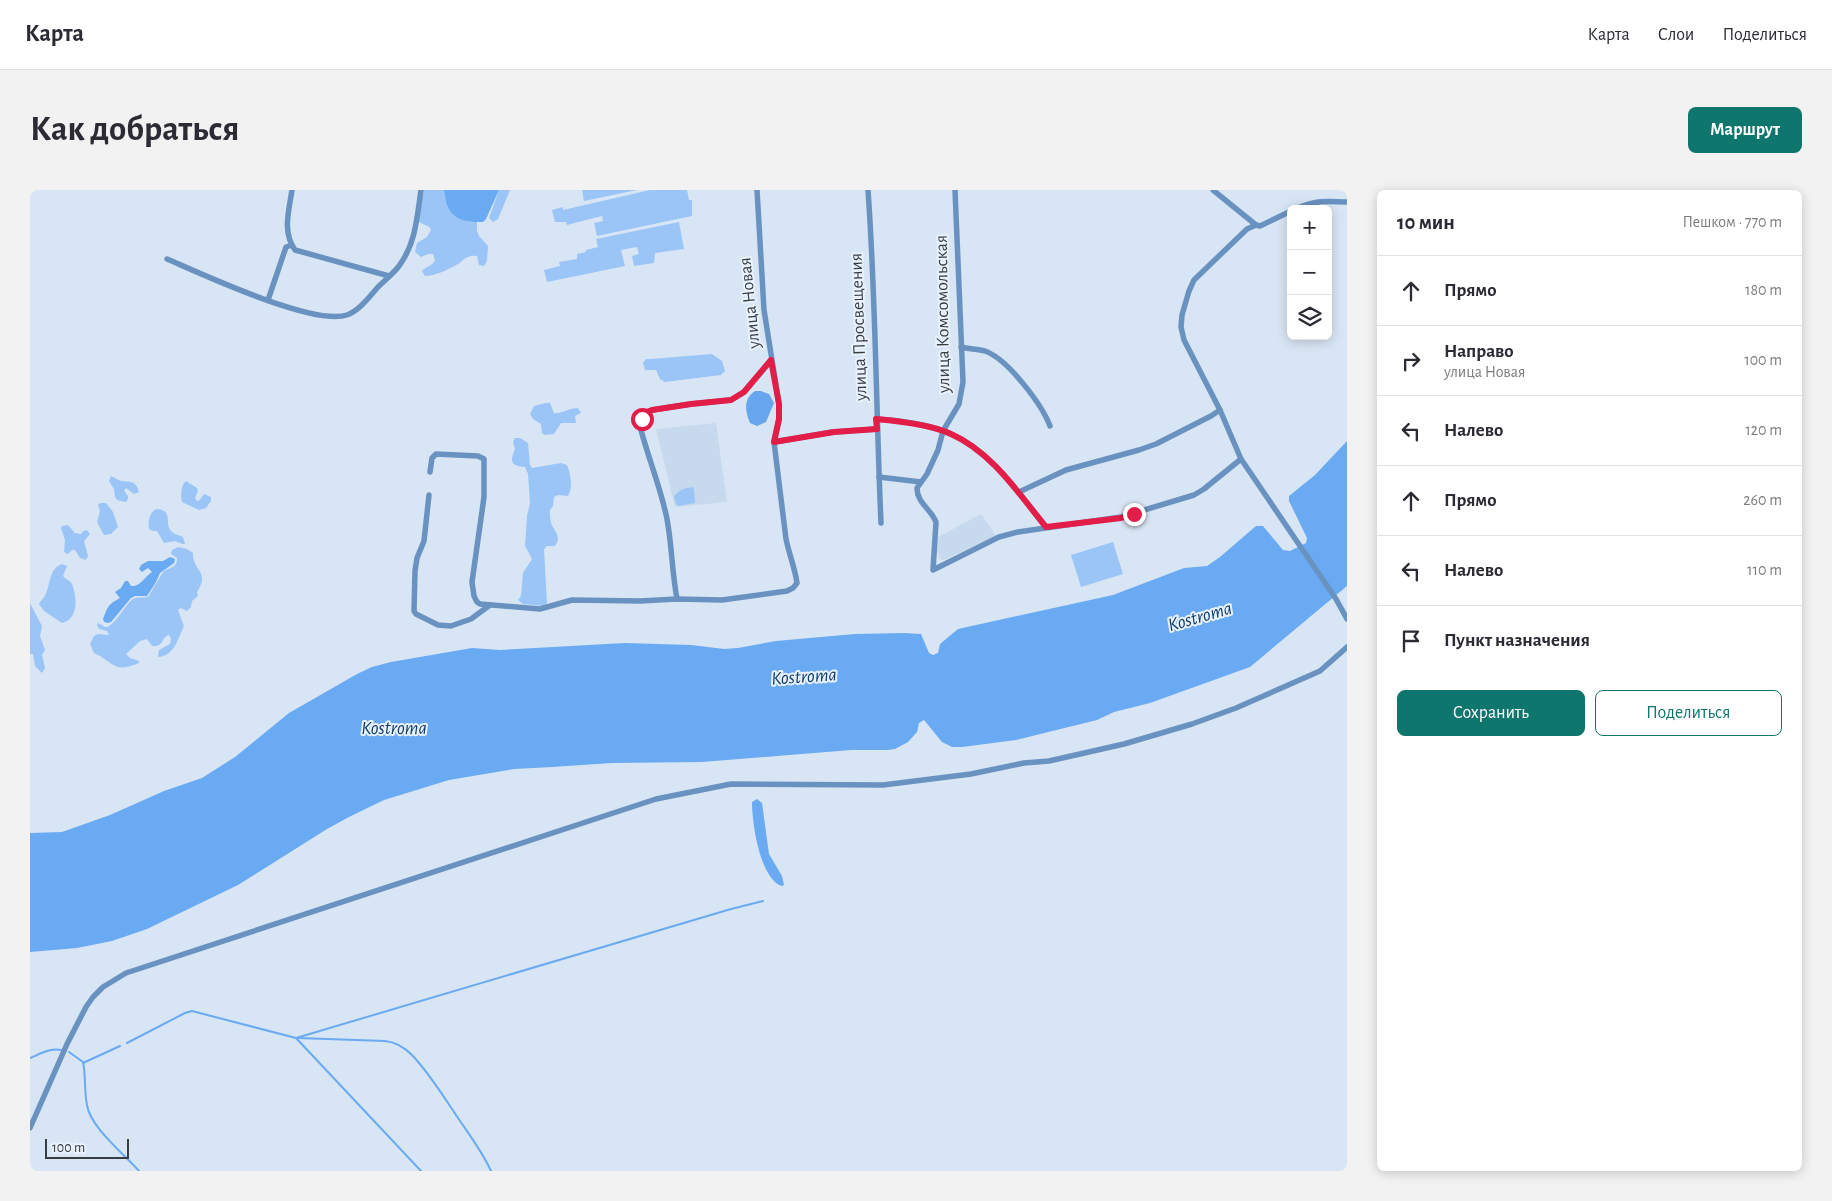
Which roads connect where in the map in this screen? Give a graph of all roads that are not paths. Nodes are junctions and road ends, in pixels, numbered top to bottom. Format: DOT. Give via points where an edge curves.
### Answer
graph roads {
  1 [pos="292,190"];
  2 [pos="421,190"];
  3 [pos="757,190"];
  4 [pos="868,190"];
  5 [pos="956,190"];
  6 [pos="1213,190"];
  7 [pos="1347,202"];
  8 [pos="1308,205"];
  9 [pos="1287,213"];
  10 [pos="1256,225"];
  11 [pos="292,245"];
  12 [pos="167,260"];
  13 [pos="389,276"];
  14 [pos="268,300"];
  15 [pos="962,347"];
  16 [pos="771,360"];
  17 [pos="1220,410"];
  18 [pos="876,419"];
  19 [pos="1050,426"];
  20 [pos="877,429"];
  21 [pos="943,431"];
  22 [pos="774,442"];
  23 [pos="1241,459"];
  24 [pos="430,472"];
  25 [pos="879,477"];
  26 [pos="921,482"];
  27 [pos="1018,492"];
  28 [pos="429,495"];
  29 [pos="881,523"];
  30 [pos="1046,527"];
  31 [pos="677,599"];
  32 [pos="490,605"];
  33 [pos="1347,619"];
  34 [pos="1347,647"];
  35 [pos="30,1128"];
  1 -- 11 [label="street" via="287,226"];
  2 -- 13 [label="street" via="411,244"];
  3 -- 16 [label="street, улица Новая" via="764,312"];
  4 -- 18 [label="street, улица Просвещения" via="876,343"];
  5 -- 15 [label="street, улица Комсомольская"];
  6 -- 10 [label="street"];
  7 -- 8 [label="street" via="1321,201"];
  9 -- 10 [label="street"];
  10 -- 17 [label="street" via="1194,280 1182,315 1184,340"];
  11 -- 13 [label="street" via="303,253"];
  11 -- 14 [label="street" via="284,250"];
  12 -- 14 [label="street"];
  13 -- 14 [label="street" via="346,316 327,317"];
  15 -- 19 [label="street" via="985,352 1010,370 1035,398"];
  15 -- 21 [label="street, улица Комсомольская" via="963,382 959,404"];
  16 -- 22 [label="street, улица Новая" via="779,404"];
  16 -- 31 [label="street" via="744,392 731,400 652,410 642,419 641,430 667,521"];
  17 -- 23 [label="street"];
  17 -- 27 [label="street" via="1156,444 1066,470"];
  18 -- 20 [label="street, улица Просвещения"];
  18 -- 21 [label="street"];
  20 -- 22 [label="street"];
  20 -- 25 [label="street, улица Просвещения"];
  21 -- 26 [label="street, улица Комсомольская" via="938,450"];
  21 -- 27 [label="street" via="984,455"];
  22 -- 31 [label="street, улица Новая" via="788,552 797,582 795,586 781,592 737,599"];
  23 -- 30 [label="street" via="1194,495 1121,518"];
  23 -- 33 [label="street"];
  24 -- 32 [label="street" via="432,458 436,454 484,459 484,497 472,582 476,602"];
  25 -- 26 [label="street"];
  25 -- 29 [label="street, улица Просвещения"];
  26 -- 30 [label="street" via="917,488 918,497 936,522 933,570 999,536"];
  27 -- 30 [label="street"];
  28 -- 32 [label="street" via="424,541 416,558 414,611 443,626 463,623"];
  31 -- 32 [label="street" via="572,600 540,609"];
  34 -- 35 [label="street" via="1320,671 1192,724 1124,744 1049,761 892,784 731,784 656,798 126,973 103,987 86,1007"];
}
